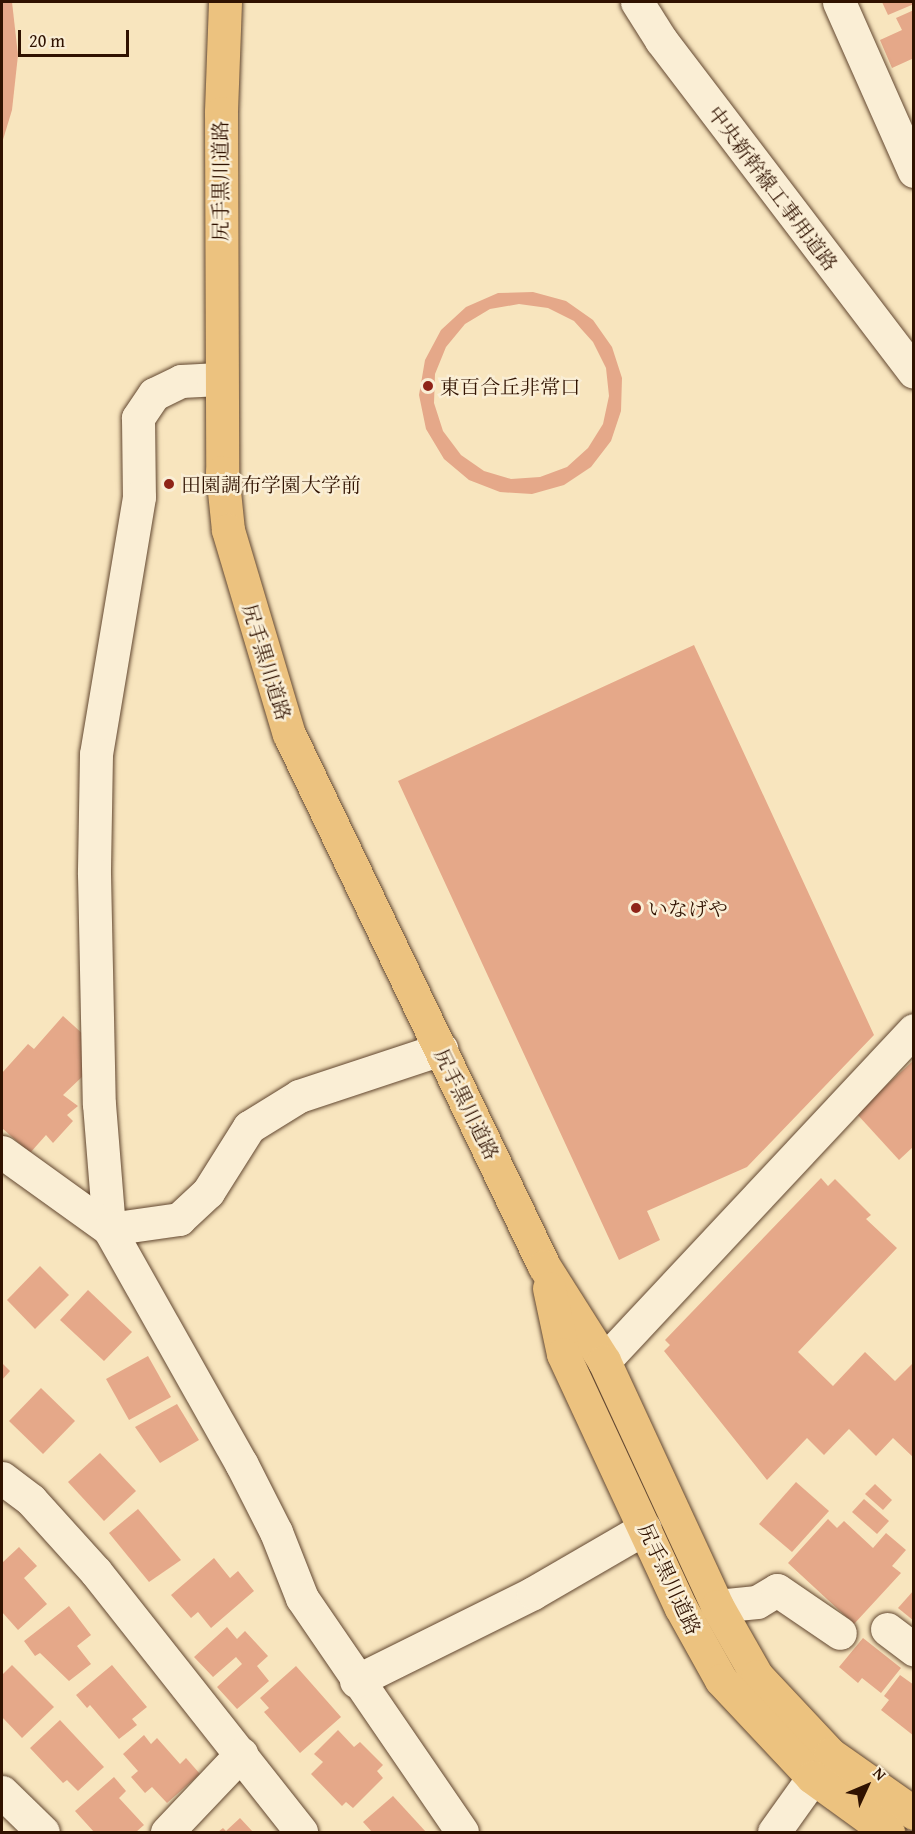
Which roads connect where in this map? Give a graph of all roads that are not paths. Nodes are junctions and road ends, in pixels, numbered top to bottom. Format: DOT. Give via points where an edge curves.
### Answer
graph roads {
  1 [pos="225,2"];
  2 [pos="637,2"];
  3 [pos="839,2"];
  4 [pos="914,171"];
  5 [pos="914,372"];
  6 [pos="219,379"];
  7 [pos="914,1030"];
  8 [pos="441,1049"];
  9 [pos="2,1152"];
  10 [pos="109,1229"];
  11 [pos="544,1266"];
  12 [pos="604,1361"];
  13 [pos="2,1478"];
  14 [pos="645,1528"];
  15 [pos="717,1606"];
  16 [pos="887,1629"];
  17 [pos="840,1633"];
  18 [pos="914,1649"];
  19 [pos="356,1681"];
  20 [pos="241,1754"];
  21 [pos="821,1766"];
  22 [pos="2,1792"];
  23 [pos="914,1814"];
  24 [pos="43,1833"];
  25 [pos="167,1833"];
  26 [pos="301,1833"];
  27 [pos="462,1833"];
  28 [pos="774,1833"];
  29 [pos="888,1833"];
  1 -- 6 [label="main road, 尻手黒川道路"];
  2 -- 5 [label="street, 中央新幹線工事用道路" via="661,40"];
  3 -- 4 [label="street"];
  6 -- 8 [label="main road, 尻手黒川道路" via="228,530 289,734 353,875"];
  6 -- 10 [label="street" via="182,381 154,394 138,417 139,497 96,754 94,874 99,1104"];
  7 -- 12 [label="street"];
  8 -- 10 [label="street" via="299,1096 249,1127 208,1192 179,1219"];
  8 -- 11 [label="main road, 尻手黒川道路"];
  9 -- 10 [label="street"];
  10 -- 19 [label="street" via="246,1473 276,1532 302,1598"];
  11 -- 12 [label="main road, 尻手黒川道路"];
  11 -- 14 [label="main road, 尻手黒川道路" via="563,1354"];
  12 -- 15 [label="main road, 尻手黒川道路"];
  13 -- 20 [label="street" via="31,1500 96,1572"];
  14 -- 19 [label="street" via="533,1593"];
  14 -- 21 [label="main road, 尻手黒川道路" via="681,1608 721,1680"];
  15 -- 17 [label="street" via="757,1602 777,1590"];
  15 -- 21 [label="main road, 尻手黒川道路" via="756,1676"];
  16 -- 18 [label="street"];
  19 -- 27 [label="street"];
  20 -- 25 [label="street"];
  20 -- 26 [label="street"];
  21 -- 23 [label="main road, 尻手黒川道路"];
  21 -- 28 [label="street"];
  21 -- 29 [label="main road, 尻手黒川道路"];
  22 -- 24 [label="street"];
}
